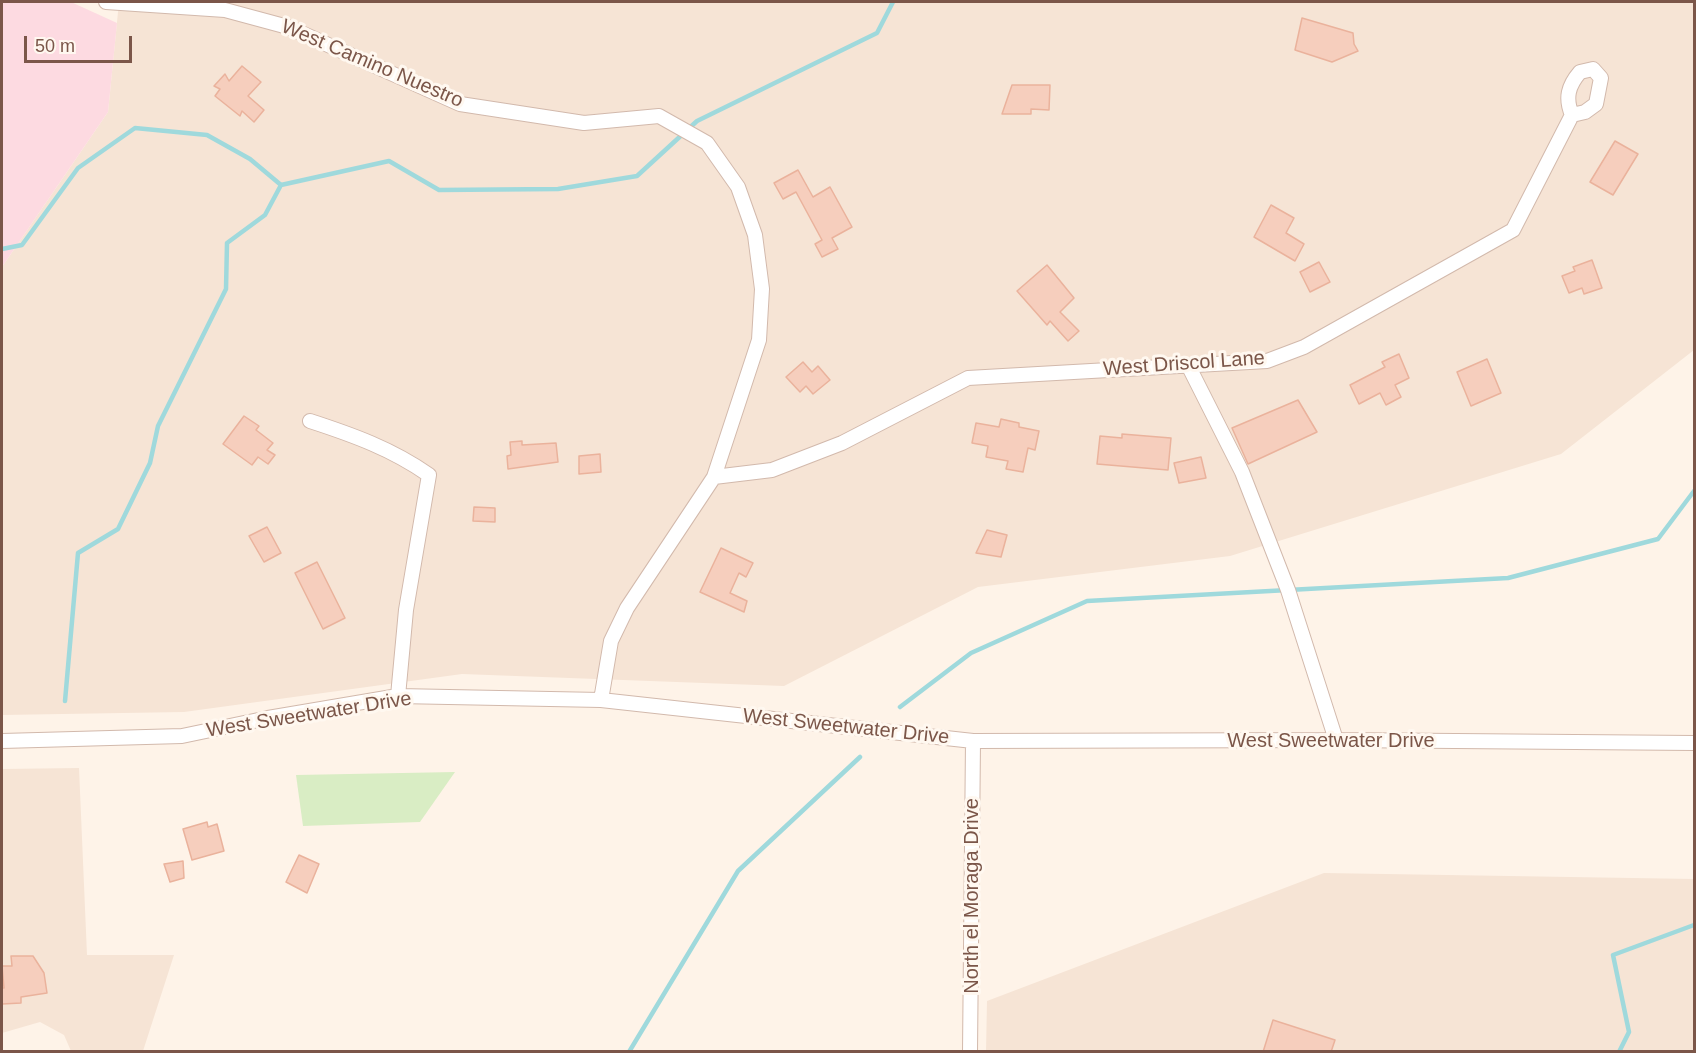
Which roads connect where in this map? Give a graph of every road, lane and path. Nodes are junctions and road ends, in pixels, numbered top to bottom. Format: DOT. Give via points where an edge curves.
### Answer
graph roads {
  1 [pos="106,2"];
  2 [pos="1572,115"];
  3 [pos="1188,365"];
  4 [pos="310,421"];
  5 [pos="714,477"];
  6 [pos="398,696"];
  7 [pos="601,700"];
  8 [pos="1336,740"];
  9 [pos="2,741"];
  10 [pos="973,741"];
  11 [pos="1695,743"];
  12 [pos="970,1052"];
  1 -- 5 [label="street, West Camino Nuestro" via="225,10 288,27 460,104 584,123 659,116 707,143 738,187 755,235 762,289 759,340"];
  2 -- 3 [label="street, West Driscol Lane" via="1513,230 1304,347 1267,361"];
  3 -- 5 [label="street, West Driscol Lane" via="968,378 822,451 772,470"];
  3 -- 8 [label="street" via="1242,471 1288,590"];
  4 -- 6 [label="street" via="368,440 429,475 406,610"];
  5 -- 7 [label="street, West Camino Nuestro" via="627,608 611,641"];
  6 -- 7 [label="street, West Sweetwater Drive"];
  6 -- 9 [label="street, West Sweetwater Drive" via="182,736"];
  7 -- 10 [label="street, West Sweetwater Drive"];
  8 -- 10 [label="street, West Sweetwater Drive"];
  8 -- 11 [label="street, West Sweetwater Drive"];
  10 -- 12 [label="street, North el Moraga Drive"];
}
